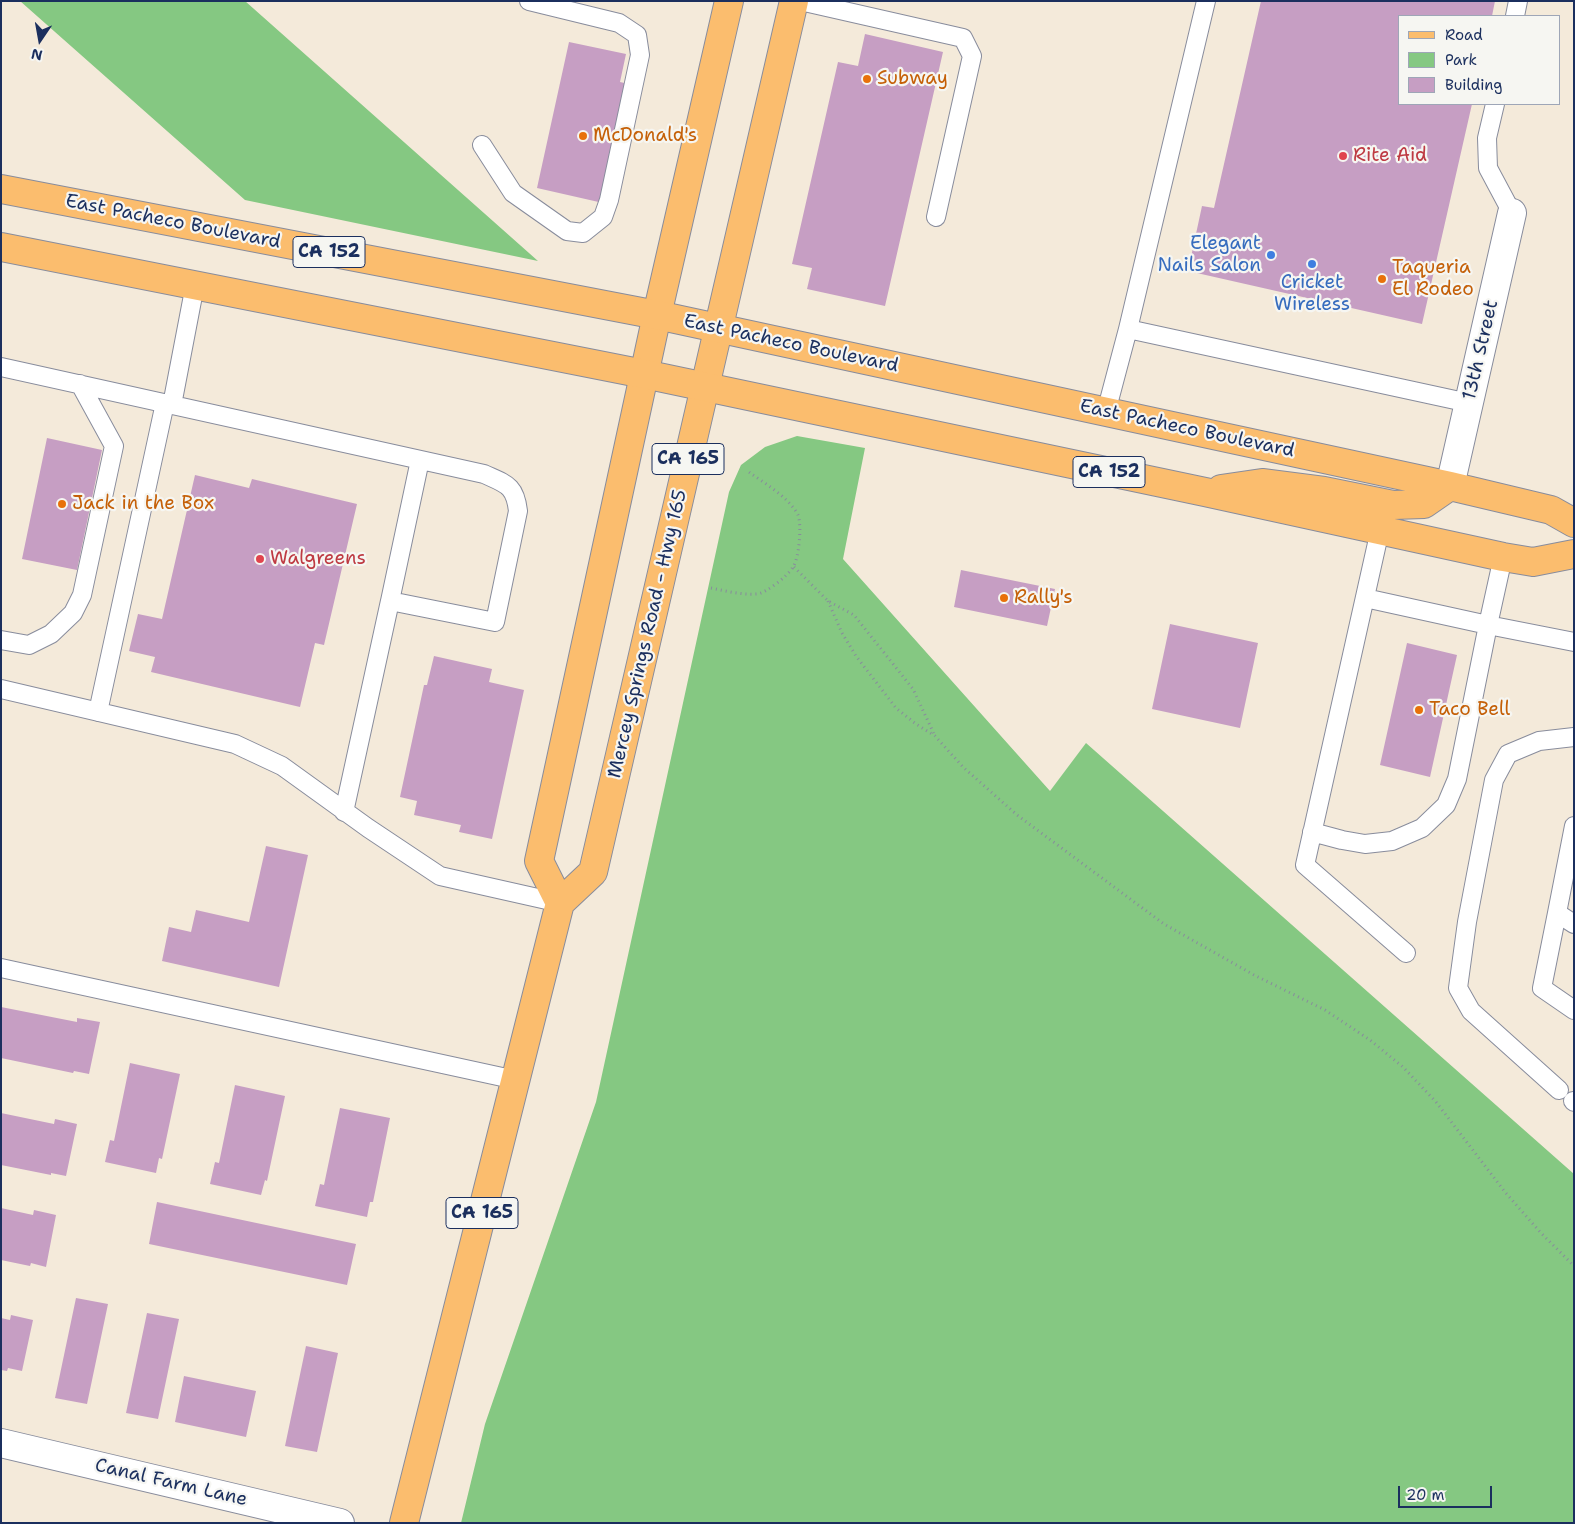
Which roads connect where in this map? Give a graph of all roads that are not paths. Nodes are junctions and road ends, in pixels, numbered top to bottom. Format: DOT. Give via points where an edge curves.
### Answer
graph roads {
  1 [pos="529,1"];
  2 [pos="729,1"];
  3 [pos="794,1"];
  4 [pos="800,1"];
  5 [pos="1206,1"];
  6 [pos="1518,1"];
  7 [pos="1515,15"];
  8 [pos="1495,105"];
  9 [pos="482,145"];
  10 [pos="1,189"];
  11 [pos="1512,213"];
  12 [pos="936,217"];
  13 [pos="1,247"];
  14 [pos="195,286"];
  15 [pos="657,316"];
  16 [pos="719,329"];
  17 [pos="1128,329"];
  18 [pos="2,371"];
  19 [pos="644,374"];
  20 [pos="80,384"];
  21 [pos="705,387"];
  22 [pos="1469,403"];
  23 [pos="168,404"];
  24 [pos="1106,412"];
  25 [pos="420,460"];
  26 [pos="1450,486"];
  27 [pos="1205,492"];
  28 [pos="1574,523"];
  29 [pos="1380,530"];
  30 [pos="1574,554"];
  31 [pos="1503,557"];
  32 [pos="1365,598"];
  33 [pos="390,601"];
  34 [pos="1488,625"];
  35 [pos="1,640"];
  36 [pos="1574,642"];
  37 [pos="1,689"];
  38 [pos="98,712"];
  39 [pos="1574,737"];
  40 [pos="344,812"];
  41 [pos="1574,826"];
  42 [pos="1312,832"];
  43 [pos="560,903"];
  44 [pos="1557,913"];
  45 [pos="1574,924"];
  46 [pos="1406,953"];
  47 [pos="1,968"];
  48 [pos="1574,1010"];
  49 [pos="516,1080"];
  50 [pos="1559,1090"];
  51 [pos="1,1443"];
  52 [pos="340,1523"];
  53 [pos="404,1523"];
  1 -- 9 [label="lane" via="620,22 636,35 640,55 603,217 583,233 567,231 513,193"];
  2 -- 15 [label="main road, CA 165"];
  3 -- 16 [label="main road, Mercey Springs Road - Hwy 165 / CA 165"];
  4 -- 12 [label="lane" via="963,38 972,56"];
  5 -- 17 [label="lane"];
  6 -- 7 [label="lane"];
  8 -- 11 [label="lane" via="1487,138 1488,168"];
  10 -- 15 [label="main road, East Pacheco Boulevard / CA 152"];
  11 -- 22 [label="street, 13th Street"];
  13 -- 14 [label="main road, CA 152"];
  14 -- 19 [label="main road, CA 152"];
  14 -- 23 [label="lane"];
  15 -- 16 [label="main road, East Pacheco Boulevard / CA 152"];
  15 -- 19 [label="main road, CA 165"];
  16 -- 21 [label="main road, Mercey Springs Road - Hwy 165 / CA 165"];
  16 -- 24 [label="main road, East Pacheco Boulevard / CA 152"];
  17 -- 22 [label="lane"];
  17 -- 24 [label="lane"];
  18 -- 20 [label="lane"];
  19 -- 21 [label="main road, CA 152"];
  19 -- 43 [label="main road, CA 165" via="539,860"];
  20 -- 23 [label="lane"];
  20 -- 35 [label="lane" via="114,446 82,595 73,613 51,634 29,645"];
  21 -- 27 [label="main road, CA 152"];
  21 -- 43 [label="main road, Mercey Springs Road - Hwy 165 / CA 165" via="592,872"];
  22 -- 26 [label="street, 13th Street"];
  23 -- 25 [label="lane"];
  23 -- 38 [label="lane"];
  24 -- 26 [label="main road, East Pacheco Boulevard / CA 152"];
  25 -- 33 [label="lane"];
  25 -- 33 [label="lane" via="484,474 506,484 517,497 514,530 494,622"];
  26 -- 27 [label="main road" via="1424,504 1393,504 1262,482"];
  26 -- 28 [label="main road, East Pacheco Boulevard / CA 152" via="1551,510"];
  27 -- 29 [label="main road, CA 152"];
  29 -- 31 [label="main road, CA 152"];
  29 -- 32 [label="lane"];
  30 -- 31 [label="main road, CA 152" via="1534,562"];
  31 -- 34 [label="lane"];
  32 -- 34 [label="lane"];
  32 -- 42 [label="lane"];
  33 -- 40 [label="lane"];
  34 -- 36 [label="lane"];
  34 -- 42 [label="lane" via="1457,778 1446,805 1422,828 1392,841 1365,844"];
  37 -- 38 [label="lane"];
  38 -- 40 [label="lane" via="236,744 282,766"];
  39 -- 50 [label="lane" via="1540,741 1508,754 1494,780 1458,988 1471,1011"];
  40 -- 43 [label="lane" via="440,876"];
  41 -- 44 [label="lane"];
  42 -- 46 [label="lane" via="1305,864"];
  43 -- 49 [label="main road, CA 165"];
  44 -- 45 [label="lane"];
  44 -- 48 [label="lane" via="1542,988"];
  47 -- 49 [label="lane"];
  49 -- 53 [label="main road, CA 165"];
  51 -- 52 [label="street, Canal Farm Lane"];
}
